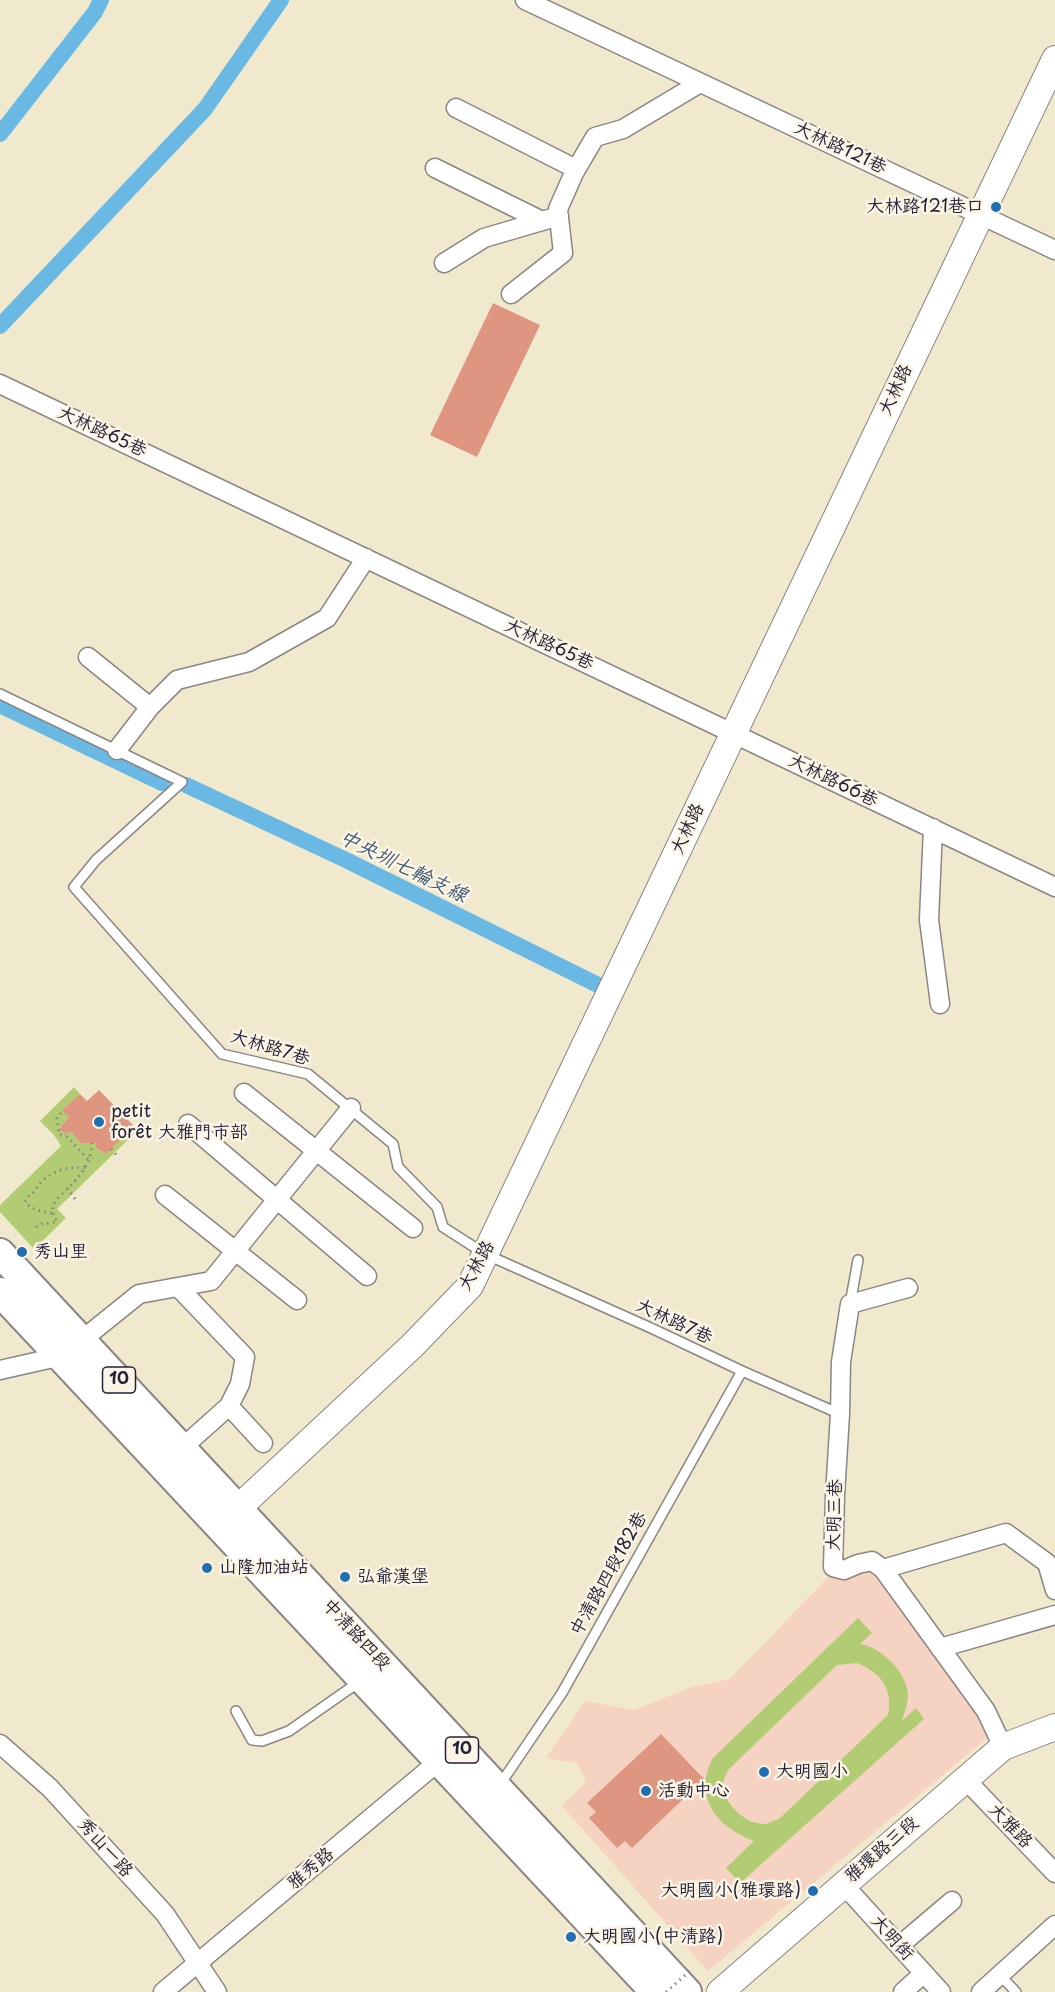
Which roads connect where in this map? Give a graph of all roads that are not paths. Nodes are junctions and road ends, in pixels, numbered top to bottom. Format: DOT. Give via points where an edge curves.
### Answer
graph roads {
  1 [pos="525,0"];
  2 [pos="1055,59"];
  3 [pos="700,83"];
  4 [pos="456,108"];
  5 [pos="435,168"];
  6 [pos="576,169"];
  7 [pos="980,214"];
  8 [pos="550,218"];
  9 [pos="1055,250"];
  10 [pos="444,263"];
  11 [pos="511,294"];
  12 [pos="0,384"];
  13 [pos="366,558"];
  14 [pos="88,657"];
  15 [pos="0,694"];
  16 [pos="150,707"];
  17 [pos="733,733"];
  18 [pos="117,750"];
  19 [pos="933,828"];
  20 [pos="1055,887"];
  21 [pos="940,1004"];
  22 [pos="244,1093"];
  23 [pos="351,1108"];
  24 [pos="188,1124"];
  25 [pos="316,1150"];
  26 [pos="165,1195"];
  27 [pos="276,1200"];
  28 [pos="413,1228"];
  29 [pos="235,1251"];
  30 [pos="0,1253"];
  31 [pos="485,1254"];
  32 [pos="858,1260"];
  33 [pos="367,1276"];
  34 [pos="179,1288"];
  35 [pos="908,1288"];
  36 [pos="0,1292"];
  37 [pos="297,1300"];
  38 [pos="850,1304"];
  39 [pos="72,1348"];
  40 [pos="0,1370"];
  41 [pos="742,1371"];
  42 [pos="229,1406"];
  43 [pos="840,1414"];
  44 [pos="263,1443"];
  45 [pos="182,1448"];
  46 [pos="228,1516"];
  47 [pos="883,1569"];
  48 [pos="1055,1590"];
  49 [pos="1055,1615"];
  50 [pos="940,1648"];
  51 [pos="363,1679"];
  52 [pos="236,1711"];
  53 [pos="1055,1727"];
  54 [pos="0,1744"];
  55 [pos="1003,1747"];
  56 [pos="449,1753"];
  57 [pos="965,1779"];
  58 [pos="498,1788"];
  59 [pos="1055,1873"];
  60 [pos="843,1884"];
  61 [pos="952,1901"];
  62 [pos="1055,1925"];
  63 [pos="899,1946"];
  64 [pos="199,1963"];
  65 [pos="924,1973"];
  66 [pos="1000,1975"];
  67 [pos="689,1981"];
  68 [pos="163,1992"];
  69 [pos="217,1992"];
  70 [pos="655,1992"];
  71 [pos="720,1992"];
  72 [pos="903,1992"];
  73 [pos="941,1992"];
  74 [pos="981,1992"];
  75 [pos="1016,1992"];
  1 -- 3 [label="street, 大林路121巷"];
  2 -- 7 [label="street, 大林路"];
  3 -- 6 [label="street" via="623,129 595,137"];
  3 -- 7 [label="street, 大林路121巷"];
  4 -- 6 [label="street"];
  5 -- 8 [label="street"];
  6 -- 8 [label="street"];
  7 -- 9 [label="street, 大林路121巷"];
  7 -- 17 [label="street, 大林路"];
  8 -- 10 [label="street" via="484,238"];
  8 -- 11 [label="street" via="563,253"];
  12 -- 13 [label="street, 大林路65巷"];
  13 -- 16 [label="street" via="327,618 249,662 177,680"];
  13 -- 17 [label="street, 大林路65巷"];
  14 -- 16 [label="street"];
  15 -- 18 [label="lane, 大林路7巷"];
  16 -- 18 [label="street"];
  17 -- 19 [label="street, 大林路66巷"];
  17 -- 31 [label="street, 大林路"];
  18 -- 23 [label="lane, 大林路7巷" via="182,782 96,860 74,887 222,1054 308,1074"];
  19 -- 20 [label="street, 大林路66巷"];
  19 -- 21 [label="street" via="928,920"];
  22 -- 25 [label="street"];
  23 -- 25 [label="street"];
  23 -- 31 [label="lane, 大林路7巷" via="393,1144 398,1167 436,1207 443,1227"];
  24 -- 27 [label="street"];
  25 -- 27 [label="street"];
  25 -- 28 [label="street"];
  26 -- 29 [label="street"];
  27 -- 29 [label="street"];
  27 -- 33 [label="street"];
  29 -- 34 [label="street" via="211,1281"];
  29 -- 37 [label="street"];
  30 -- 39 [label="main road, 中清路四段 / 10"];
  31 -- 41 [label="lane, 大林路7巷"];
  31 -- 46 [label="street, 大林路" via="470,1286 412,1346"];
  32 -- 38 [label="lane, 大明三巷"];
  34 -- 39 [label="street" via="139,1294"];
  34 -- 42 [label="street" via="245,1357 240,1384"];
  35 -- 38 [label="street"];
  36 -- 39 [label="main road, 中清路四段 / 10"];
  38 -- 43 [label="street, 大明三巷" via="841,1362"];
  39 -- 40 [label="street"];
  39 -- 45 [label="main road, 中清路四段 / 10"];
  39 -- 46 [label="main road, 中清路四段 / 10"];
  41 -- 43 [label="lane, 大林路7巷"];
  41 -- 58 [label="lane, 中清路四段182巷" via="562,1693"];
  42 -- 44 [label="street"];
  42 -- 45 [label="street"];
  43 -- 47 [label="street, 大明三巷" via="833,1567 844,1570 872,1562"];
  45 -- 46 [label="main road, 中清路四段 / 10"];
  46 -- 51 [label="main road, 中清路四段 / 10"];
  46 -- 56 [label="main road, 中清路四段 / 10"];
  47 -- 48 [label="street" via="1006,1533 1047,1563"];
  47 -- 50 [label="street"];
  49 -- 50 [label="street"];
  50 -- 55 [label="street" via="986,1711"];
  51 -- 52 [label="lane" via="290,1731 262,1742 252,1740"];
  51 -- 56 [label="main road, 中清路四段 / 10"];
  53 -- 55 [label="street, 雅環路三段"];
  54 -- 64 [label="street, 秀山一路" via="50,1788 113,1856 165,1914"];
  55 -- 57 [label="street, 雅環路三段"];
  56 -- 58 [label="main road, 中清路四段 / 10"];
  56 -- 64 [label="street, 雅秀路"];
  56 -- 70 [label="main road, 中清路四段 / 10"];
  57 -- 59 [label="street, 大雅路"];
  57 -- 60 [label="street, 雅環路三段"];
  58 -- 67 [label="main road, 中清路四段 / 10"];
  60 -- 63 [label="street, 大明街"];
  60 -- 71 [label="street, 雅環路三段"];
  61 -- 63 [label="street"];
  62 -- 66 [label="street"];
  63 -- 65 [label="street, 大明街"];
  64 -- 68 [label="street, 雅秀路"];
  64 -- 69 [label="street, 秀山一路"];
  65 -- 72 [label="street"];
  65 -- 73 [label="street, 大明街"];
  66 -- 74 [label="street"];
  66 -- 75 [label="lane"];
}
